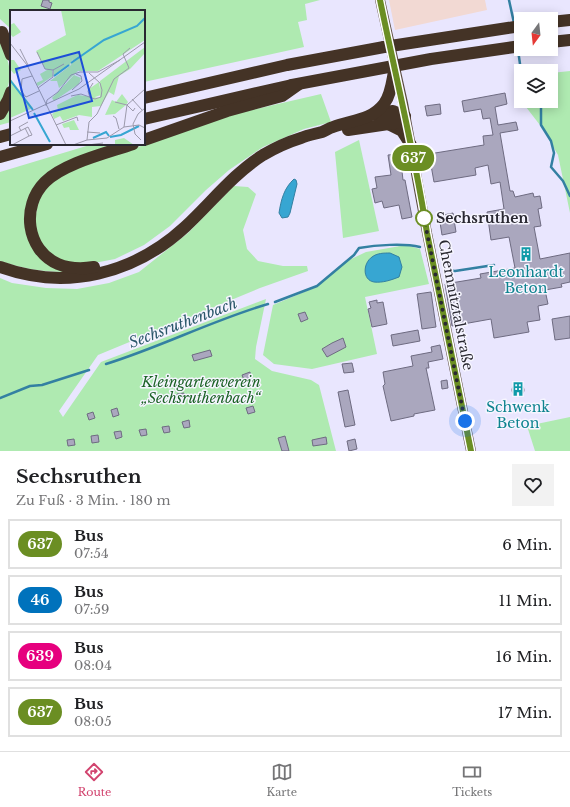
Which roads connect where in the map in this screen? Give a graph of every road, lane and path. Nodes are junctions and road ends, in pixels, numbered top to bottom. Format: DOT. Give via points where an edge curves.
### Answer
graph roads {
  1 [pos="380,0"];
  2 [pos="570,20"];
  3 [pos="558,21"];
  4 [pos="514,27"];
  5 [pos="4,34"];
  6 [pos="570,40"];
  7 [pos="558,41"];
  8 [pos="514,47"];
  9 [pos="10,52"];
  10 [pos="395,66"];
  11 [pos="294,86"];
  12 [pos="145,92"];
  13 [pos="161,94"];
  14 [pos="10,95"];
  15 [pos="145,98"];
  16 [pos="0,114"];
  17 [pos="374,114"];
  18 [pos="405,116"];
  19 [pos="145,119"];
  20 [pos="388,124"];
  21 [pos="321,132"];
  22 [pos="10,134"];
  23 [pos="0,137"];
  24 [pos="145,140"];
  25 [pos="43,145"];
  26 [pos="131,145"];
  27 [pos="411,145"];
  28 [pos="0,157"];
  29 [pos="129,264"];
  30 [pos="0,267"];
  31 [pos="471,451"];
  1 -- 10 [label="main road, Chemnitztalstraße"];
  2 -- 3 [label="highway"];
  4 -- 13 [label="highway, bridge" via="392,46"];
  5 -- 9 [label="highway"];
  6 -- 7 [label="highway"];
  8 -- 11 [label="highway, bridge" via="431,59"];
  10 -- 17 [label="highway" via="390,94"];
  10 -- 18 [label="main road, Chemnitztalstraße"];
  11 -- 19 [label="highway"];
  11 -- 24 [label="highway" via="282,96 227,111"];
  12 -- 13 [label="highway"];
  13 -- 15 [label="highway"];
  14 -- 16 [label="highway"];
  17 -- 18 [label="highway" via="393,111"];
  17 -- 21 [label="highway"];
  18 -- 20 [label="highway" via="395,123"];
  18 -- 27 [label="main road, Chemnitztalstraße"];
  20 -- 21 [label="highway" via="334,133"];
  20 -- 27 [label="highway" via="402,131"];
  21 -- 29 [label="highway" via="289,142 258,159 232,179 172,238"];
  22 -- 23 [label="highway"];
  25 -- 28 [label="highway"];
  26 -- 29 [label="highway" via="78,163 50,178 36,193 31,204 29,220 31,232 38,246 57,264 83,269 110,263"];
  27 -- 31 [label="main road, Chemnitztalstraße"];
  29 -- 30 [label="highway" via="100,273 52,278 21,274"];
}
